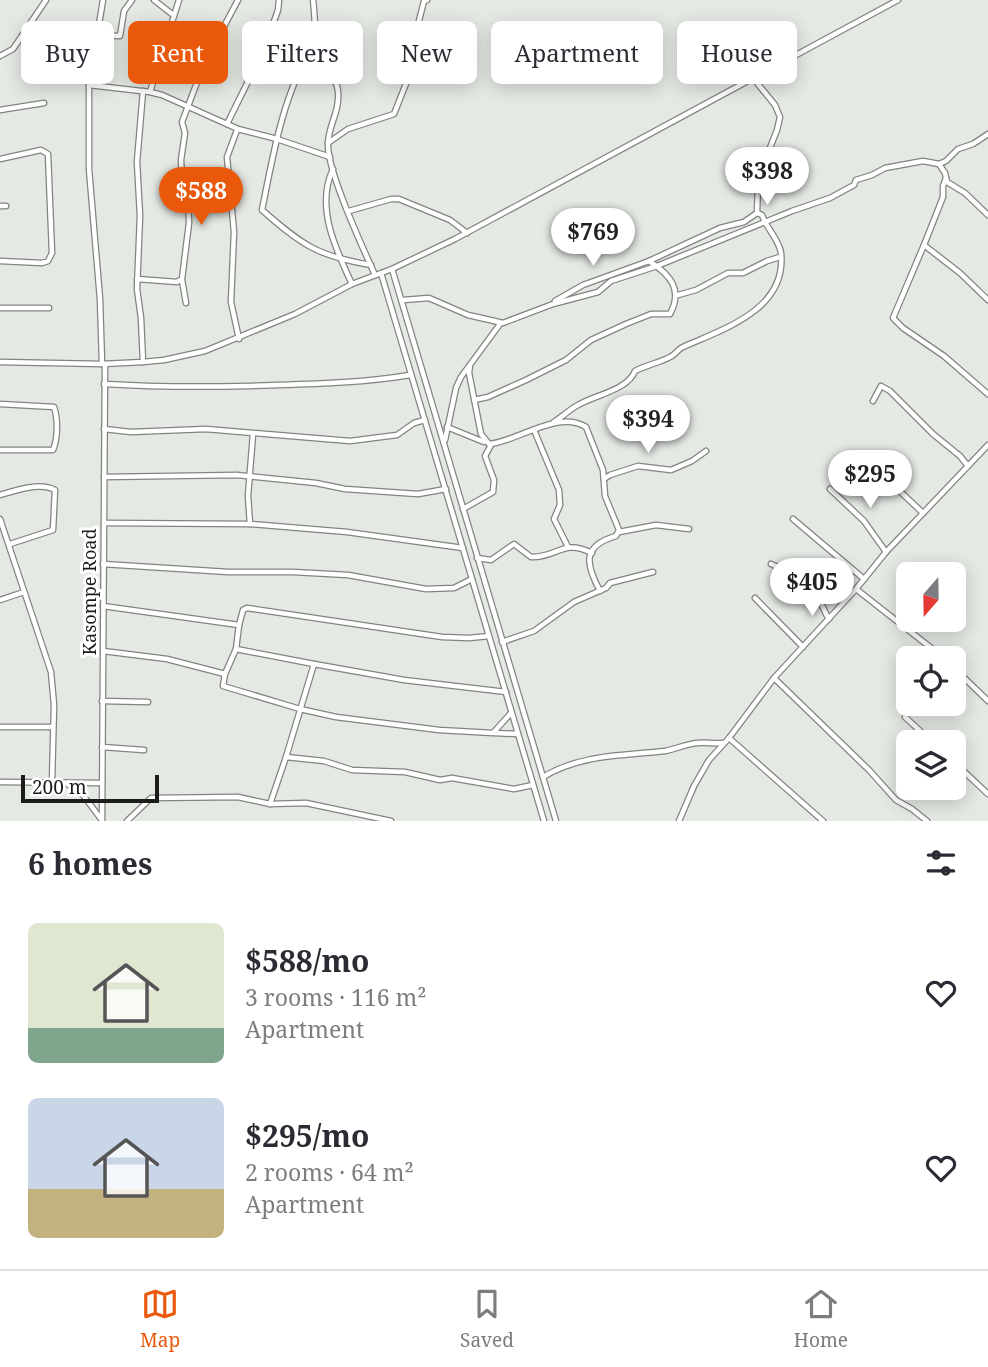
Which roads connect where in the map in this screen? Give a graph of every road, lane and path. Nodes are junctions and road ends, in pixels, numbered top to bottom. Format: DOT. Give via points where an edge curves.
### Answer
graph roads {
  1 [pos="46,0"];
  2 [pos="103,0"];
  3 [pos="132,0"];
  4 [pos="154,0"];
  5 [pos="179,0"];
  6 [pos="238,0"];
  7 [pos="279,0"];
  8 [pos="313,0"];
  9 [pos="425,0"];
  10 [pos="898,0"];
  11 [pos="173,15"];
  12 [pos="32,21"];
  13 [pos="99,21"];
  14 [pos="315,21"];
  15 [pos="114,36"];
  16 [pos="21,37"];
  17 [pos="797,54"];
  18 [pos="0,56"];
  19 [pos="296,84"];
  20 [pos="336,84"];
  21 [pos="742,84"];
  22 [pos="758,84"];
  23 [pos="89,85"];
  24 [pos="143,91"];
  25 [pos="150,92"];
  26 [pos="44,103"];
  27 [pos="188,106"];
  28 [pos="0,110"];
  29 [pos="227,124"];
  30 [pos="237,129"];
  31 [pos="988,134"];
  32 [pos="277,139"];
  33 [pos="328,142"];
  34 [pos="330,157"];
  35 [pos="0,159"];
  36 [pos="939,164"];
  37 [pos="333,169"];
  38 [pos="946,178"];
  39 [pos="349,211"];
  40 [pos="757,213"];
  41 [pos="988,215"];
  42 [pos="764,222"];
  43 [pos="467,233"];
  44 [pos="924,245"];
  45 [pos="780,257"];
  46 [pos="341,260"];
  47 [pos="0,261"];
  48 [pos="649,261"];
  49 [pos="371,265"];
  50 [pos="657,267"];
  51 [pos="392,269"];
  52 [pos="378,274"];
  53 [pos="137,279"];
  54 [pos="182,279"];
  55 [pos="352,284"];
  56 [pos="677,295"];
  57 [pos="403,300"];
  58 [pos="988,300"];
  59 [pos="186,303"];
  60 [pos="553,304"];
  61 [pos="0,307"];
  62 [pos="49,308"];
  63 [pos="500,323"];
  64 [pos="239,339"];
  65 [pos="0,362"];
  66 [pos="143,362"];
  67 [pos="103,364"];
  68 [pos="470,365"];
  69 [pos="410,375"];
  70 [pos="104,384"];
  71 [pos="988,394"];
  72 [pos="474,400"];
  73 [pos="873,401"];
  74 [pos="0,404"];
  75 [pos="425,420"];
  76 [pos="554,422"];
  77 [pos="447,427"];
  78 [pos="104,429"];
  79 [pos="534,430"];
  80 [pos="253,434"];
  81 [pos="485,442"];
  82 [pos="444,444"];
  83 [pos="491,445"];
  84 [pos="988,445"];
  85 [pos="0,450"];
  86 [pos="706,451"];
  87 [pos="851,458"];
  88 [pos="968,466"];
  89 [pos="250,476"];
  90 [pos="104,477"];
  91 [pos="604,479"];
  92 [pos="446,489"];
  93 [pos="830,489"];
  94 [pos="0,495"];
  95 [pos="463,509"];
  96 [pos="923,513"];
  97 [pos="0,519"];
  98 [pos="793,519"];
  99 [pos="104,523"];
  100 [pos="250,524"];
  101 [pos="689,529"];
  102 [pos="619,533"];
  103 [pos="10,544"];
  104 [pos="568,547"];
  105 [pos="463,548"];
  106 [pos="886,552"];
  107 [pos="592,553"];
  108 [pos="477,558"];
  109 [pos="103,564"];
  110 [pos="771,564"];
  111 [pos="653,572"];
  112 [pos="472,579"];
  113 [pos="864,579"];
  114 [pos="856,589"];
  115 [pos="600,591"];
  116 [pos="24,592"];
  117 [pos="755,598"];
  118 [pos="0,600"];
  119 [pos="103,606"];
  120 [pos="829,619"];
  121 [pos="239,625"];
  122 [pos="489,636"];
  123 [pos="502,642"];
  124 [pos="929,646"];
  125 [pos="803,647"];
  126 [pos="236,649"];
  127 [pos="103,651"];
  128 [pos="314,664"];
  129 [pos="225,674"];
  130 [pos="774,678"];
  131 [pos="966,680"];
  132 [pos="506,692"];
  133 [pos="102,701"];
  134 [pos="988,701"];
  135 [pos="148,702"];
  136 [pos="300,709"];
  137 [pos="512,712"];
  138 [pos="905,717"];
  139 [pos="0,727"];
  140 [pos="52,727"];
  141 [pos="919,730"];
  142 [pos="493,733"];
  143 [pos="518,734"];
  144 [pos="729,738"];
  145 [pos="724,743"];
  146 [pos="102,747"];
  147 [pos="144,750"];
  148 [pos="286,757"];
  149 [pos="966,773"];
  150 [pos="543,776"];
  151 [pos="0,782"];
  152 [pos="52,782"];
  153 [pos="62,782"];
  154 [pos="102,783"];
  155 [pos="533,785"];
  156 [pos="988,794"];
  157 [pos="270,803"];
  158 [pos="102,820"];
  159 [pos="127,821"];
  160 [pos="391,821"];
  161 [pos="544,821"];
  162 [pos="556,821"];
  163 [pos="679,821"];
  164 [pos="823,821"];
  165 [pos="927,821"];
  1 -- 12 [label="street"];
  2 -- 13 [label="street, Kasompe Road"];
  3 -- 15 [label="street" via="124,11 120,36"];
  4 -- 11 [label="street"];
  5 -- 11 [label="street"];
  6 -- 27 [label="street"];
  7 -- 29 [label="street" via="265,47"];
  8 -- 14 [label="street"];
  9 -- 33 [label="street" via="411,71 394,114 348,129"];
  10 -- 17 [label="street"];
  11 -- 25 [label="street"];
  16 -- 18 [label="street" via="13,49"];
  19 -- 32 [label="street"];
  20 -- 33 [label="street" via="338,112"];
  21 -- 43 [label="street"];
  22 -- 40 [label="street" via="780,117 758,185"];
  23 -- 24 [label="street"];
  23 -- 67 [label="street, Kasompe Road" via="89,169"];
  24 -- 25 [label="street"];
  24 -- 53 [label="street" via="136,162 140,216"];
  25 -- 27 [label="street"];
  26 -- 28 [label="street"];
  27 -- 29 [label="street"];
  27 -- 54 [label="street" via="182,122 182,179 188,192 189,223"];
  29 -- 30 [label="street"];
  30 -- 32 [label="street"];
  30 -- 64 [label="street" via="227,157 234,232 231,302"];
  31 -- 36 [label="street"];
  32 -- 34 [label="street"];
  32 -- 46 [label="street" via="262,210 312,249"];
  33 -- 34 [label="street"];
  34 -- 37 [label="street"];
  35 -- 47 [label="street" via="41,150 48,154 52,253 42,263"];
  36 -- 38 [label="street"];
  36 -- 42 [label="street" via="923,161 885,168 830,198"];
  37 -- 39 [label="street"];
  37 -- 46 [label="street" via="327,210"];
  38 -- 41 [label="street"];
  38 -- 44 [label="street"];
  39 -- 43 [label="street" via="399,199 450,220"];
  39 -- 49 [label="street"];
  40 -- 42 [label="street"];
  40 -- 48 [label="street"];
  42 -- 45 [label="street"];
  42 -- 50 [label="street"];
  43 -- 51 [label="street"];
  44 -- 58 [label="street"];
  44 -- 71 [label="street" via="892,318"];
  45 -- 56 [label="street"];
  45 -- 76 [label="street" via="779,276 760,308 671,357 635,371 620,386 577,405"];
  46 -- 49 [label="street"];
  46 -- 55 [label="street"];
  48 -- 50 [label="street"];
  48 -- 60 [label="street" via="583,285"];
  49 -- 52 [label="street"];
  50 -- 56 [label="street" via="674,283"];
  50 -- 60 [label="street" via="611,281 598,292"];
  51 -- 52 [label="street"];
  51 -- 57 [label="street"];
  52 -- 55 [label="street"];
  52 -- 69 [label="street"];
  53 -- 54 [label="street"];
  53 -- 66 [label="street"];
  54 -- 59 [label="street"];
  55 -- 64 [label="street"];
  56 -- 72 [label="street" via="670,314 651,314 625,324 591,340 566,360"];
  57 -- 63 [label="street" via="429,298"];
  57 -- 82 [label="street"];
  60 -- 63 [label="street"];
  61 -- 62 [label="street"];
  63 -- 68 [label="street"];
  64 -- 66 [label="street" via="205,351"];
  65 -- 67 [label="street"];
  66 -- 67 [label="street"];
  67 -- 70 [label="street, Kasompe Road"];
  68 -- 72 [label="street"];
  68 -- 77 [label="street" via="456,388"];
  69 -- 70 [label="street" via="320,385"];
  69 -- 75 [label="street"];
  70 -- 78 [label="street, Kasompe Road"];
  72 -- 81 [label="street"];
  73 -- 88 [label="street" via="881,386 890,391"];
  74 -- 85 [label="street" via="54,407 56,427 53,450"];
  75 -- 80 [label="street" via="397,435 350,441"];
  75 -- 92 [label="street"];
  76 -- 79 [label="street"];
  76 -- 91 [label="street" via="586,427"];
  77 -- 81 [label="street"];
  77 -- 82 [label="street"];
  78 -- 80 [label="street"];
  78 -- 90 [label="street, Kasompe Road"];
  79 -- 83 [label="street"];
  79 -- 104 [label="street" via="559,491 554,519"];
  80 -- 89 [label="street"];
  81 -- 83 [label="street"];
  82 -- 95 [label="street"];
  83 -- 95 [label="street" via="485,456 494,480 493,492"];
  84 -- 88 [label="street"];
  86 -- 91 [label="street" via="671,470 639,466"];
  87 -- 96 [label="street" via="890,482"];
  88 -- 96 [label="street"];
  89 -- 90 [label="street"];
  89 -- 92 [label="street" via="418,494"];
  89 -- 100 [label="street"];
  90 -- 99 [label="street, Kasompe Road"];
  91 -- 102 [label="street" via="605,496"];
  92 -- 105 [label="street"];
  93 -- 106 [label="street" via="864,521"];
  94 -- 103 [label="street" via="23,488 55,490 53,530"];
  95 -- 108 [label="street"];
  96 -- 106 [label="street"];
  97 -- 103 [label="street"];
  98 -- 113 [label="street"];
  99 -- 100 [label="street"];
  99 -- 109 [label="street, Kasompe Road"];
  100 -- 105 [label="street"];
  101 -- 102 [label="street" via="656,525"];
  102 -- 107 [label="street"];
  103 -- 116 [label="street"];
  104 -- 107 [label="street"];
  104 -- 108 [label="street" via="535,558 514,544 491,560"];
  105 -- 112 [label="street"];
  106 -- 113 [label="street"];
  107 -- 115 [label="street" via="589,569"];
  108 -- 123 [label="street"];
  109 -- 112 [label="street" via="355,576 426,589 454,588"];
  109 -- 119 [label="street, Kasompe Road"];
  110 -- 120 [label="street" via="790,572 819,600"];
  111 -- 115 [label="street" via="611,583"];
  112 -- 122 [label="street"];
  113 -- 114 [label="street"];
  114 -- 120 [label="street"];
  114 -- 124 [label="street"];
  115 -- 123 [label="street" via="574,602 534,631"];
  116 -- 118 [label="street"];
  116 -- 140 [label="street" via="51,672"];
  117 -- 125 [label="street"];
  119 -- 121 [label="street"];
  119 -- 127 [label="street, Kasompe Road"];
  120 -- 125 [label="street"];
  121 -- 122 [label="street" via="247,608 442,637"];
  121 -- 126 [label="street"];
  122 -- 132 [label="street"];
  123 -- 150 [label="street"];
  125 -- 130 [label="street"];
  126 -- 128 [label="street"];
  126 -- 129 [label="street"];
  127 -- 129 [label="street" via="167,659"];
  127 -- 133 [label="street, Kasompe Road"];
  128 -- 132 [label="street"];
  128 -- 136 [label="street"];
  129 -- 136 [label="street" via="223,686"];
  130 -- 144 [label="street"];
  130 -- 165 [label="street" via="896,800"];
  131 -- 134 [label="street"];
  132 -- 137 [label="street"];
  133 -- 135 [label="street"];
  133 -- 146 [label="street, Kasompe Road"];
  136 -- 142 [label="street" via="439,730"];
  136 -- 148 [label="street"];
  137 -- 142 [label="street"];
  137 -- 143 [label="street"];
  138 -- 141 [label="street"];
  139 -- 140 [label="street"];
  140 -- 152 [label="street"];
  142 -- 143 [label="street"];
  143 -- 155 [label="street"];
  144 -- 145 [label="street"];
  144 -- 164 [label="street"];
  145 -- 150 [label="street" via="698,742 666,751 595,757"];
  145 -- 163 [label="street" via="709,760"];
  146 -- 147 [label="street"];
  146 -- 154 [label="street, Kasompe Road"];
  148 -- 155 [label="street" via="352,770 405,772 514,789"];
  148 -- 157 [label="street"];
  149 -- 156 [label="street"];
  150 -- 162 [label="street"];
  151 -- 152 [label="street"];
  152 -- 153 [label="street"];
  153 -- 154 [label="street"];
  153 -- 158 [label="street" via="83,794"];
  154 -- 158 [label="street, Kasompe Road"];
  155 -- 161 [label="street"];
  157 -- 159 [label="street" via="238,797 160,797 144,802"];
  157 -- 160 [label="street" via="306,803"];
}
